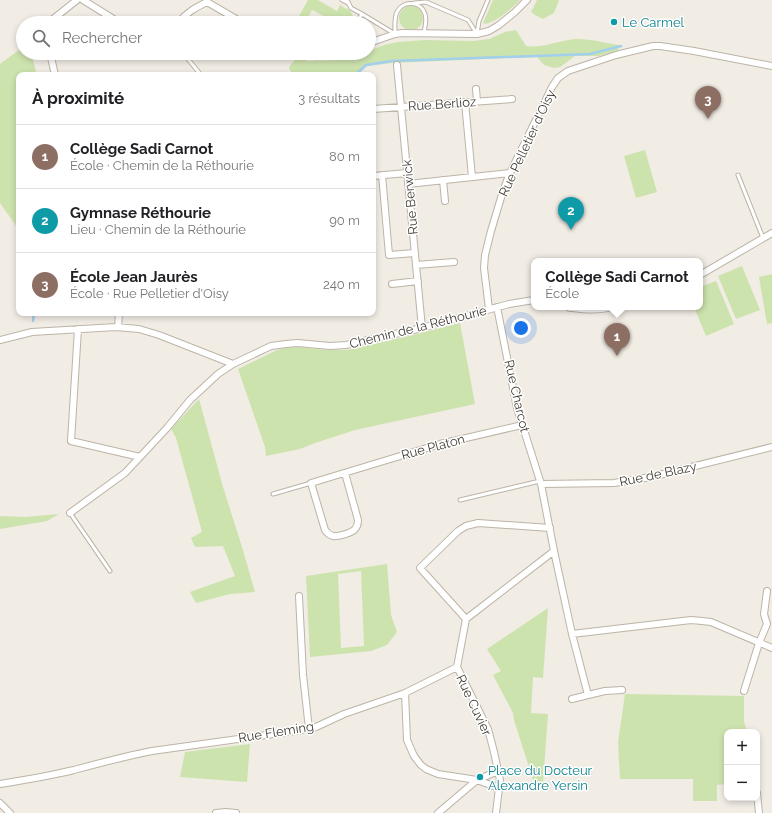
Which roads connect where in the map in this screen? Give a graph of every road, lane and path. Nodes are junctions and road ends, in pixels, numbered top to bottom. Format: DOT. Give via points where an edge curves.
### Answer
graph roads {
  1 [pos="77,0"];
  2 [pos="83,0"];
  3 [pos="342,0"];
  4 [pos="488,0"];
  5 [pos="527,0"];
  6 [pos="348,2"];
  7 [pos="411,3"];
  8 [pos="362,14"];
  9 [pos="229,15"];
  10 [pos="57,16"];
  11 [pos="109,16"];
  12 [pos="185,16"];
  13 [pos="365,16"];
  14 [pos="376,22"];
  15 [pos="424,33"];
  16 [pos="395,34"];
  17 [pos="476,34"];
  18 [pos="376,41"];
  19 [pos="52,60"];
  20 [pos="189,60"];
  21 [pos="397,65"];
  22 [pos="772,66"];
  23 [pos="54,72"];
  24 [pos="199,72"];
  25 [pos="476,89"];
  26 [pos="512,99"];
  27 [pos="477,101"];
  28 [pos="465,102"];
  29 [pos="401,106"];
  30 [pos="376,109"];
  31 [pos="407,173"];
  32 [pos="510,173"];
  33 [pos="382,175"];
  34 [pos="738,175"];
  35 [pos="376,176"];
  36 [pos="472,177"];
  37 [pos="443,180"];
  38 [pos="408,184"];
  39 [pos="445,201"];
  40 [pos="772,233"];
  41 [pos="763,238"];
  42 [pos="415,253"];
  43 [pos="454,262"];
  44 [pos="416,265"];
  45 [pos="703,272"];
  46 [pos="418,281"];
  47 [pos="392,284"];
  48 [pos="531,300"];
  49 [pos="497,307"];
  50 [pos="489,309"];
  51 [pos="579,310"];
  52 [pos="608,310"];
  53 [pos="119,316"];
  54 [pos="118,328"];
  55 [pos="422,328"];
  56 [pos="78,329"];
  57 [pos="0,340"];
  58 [pos="233,364"];
  59 [pos="522,425"];
  60 [pos="772,448"];
  61 [pos="140,457"];
  62 [pos="345,472"];
  63 [pos="540,482"];
  64 [pos="311,483"];
  65 [pos="273,494"];
  66 [pos="460,500"];
  67 [pos="70,513"];
  68 [pos="550,528"];
  69 [pos="554,551"];
  70 [pos="110,572"];
  71 [pos="767,591"];
  72 [pos="299,596"];
  73 [pos="466,619"];
  74 [pos="572,634"];
  75 [pos="759,643"];
  76 [pos="772,648"];
  77 [pos="456,667"];
  78 [pos="622,690"];
  79 [pos="744,691"];
  80 [pos="405,693"];
  81 [pos="588,695"];
  82 [pos="572,699"];
  83 [pos="309,729"];
  84 [pos="498,771"];
  85 [pos="476,780"];
  86 [pos="0,784"];
  87 [pos="500,788"];
  88 [pos="758,801"];
  89 [pos="0,803"];
  90 [pos="10,813"];
  91 [pos="216,813"];
  92 [pos="236,813"];
  93 [pos="438,813"];
  94 [pos="496,813"];
  95 [pos="759,813"];
  1 -- 10 [label="street"];
  2 -- 11 [label="street"];
  3 -- 6 [label="lane"];
  4 -- 17 [label="lane"];
  5 -- 17 [label="street" via="498,25"];
  6 -- 8 [label="lane" via="351,8"];
  7 -- 15 [label="lane" via="422,8 425,14"];
  7 -- 16 [label="lane" via="405,4 396,12"];
  7 -- 17 [label="lane" via="426,2 468,20"];
  8 -- 13 [label="lane"];
  9 -- 12 [label="street" via="207,2"];
  14 -- 16 [label="lane"];
  15 -- 16 [label="street"];
  15 -- 17 [label="street"];
  16 -- 18 [label="street"];
  19 -- 23 [label="street"];
  20 -- 24 [label="lane"];
  21 -- 29 [label="street, Rue Berwick"];
  22 -- 32 [label="street, Rue Pelletier d'Oisy" via="653,46 616,54 568,71 558,78 552,87"];
  25 -- 27 [label="street"];
  26 -- 27 [label="street, Rue Berlioz"];
  27 -- 28 [label="street, Rue Berlioz"];
  28 -- 29 [label="street, Rue Berlioz"];
  28 -- 36 [label="street"];
  29 -- 30 [label="street, Rue Berlioz"];
  29 -- 31 [label="street, Rue Berwick"];
  31 -- 33 [label="street"];
  31 -- 38 [label="street, Rue Berwick"];
  32 -- 36 [label="street"];
  32 -- 50 [label="street, Rue Pelletier d'Oisy" via="485,255"];
  33 -- 35 [label="street"];
  33 -- 42 [label="street" via="390,255"];
  34 -- 41 [label="lane"];
  36 -- 37 [label="street"];
  37 -- 38 [label="street"];
  37 -- 39 [label="street"];
  38 -- 42 [label="street, Rue Berwick"];
  40 -- 41 [label="street"];
  41 -- 45 [label="street"];
  42 -- 44 [label="street, Rue Berwick"];
  43 -- 44 [label="street"];
  44 -- 46 [label="street, Rue Berwick"];
  46 -- 47 [label="street"];
  46 -- 55 [label="street, Rue Berwick"];
  48 -- 49 [label="street, Chemin de la Réthourie"];
  49 -- 50 [label="street, Chemin de la Réthourie"];
  49 -- 59 [label="street, Rue Charcot"];
  50 -- 55 [label="street, Chemin de la Réthourie"];
  51 -- 52 [label="lane"];
  53 -- 54 [label="street"];
  54 -- 56 [label="street"];
  54 -- 58 [label="street" via="139,329 159,335"];
  55 -- 58 [label="street, Chemin de la Réthourie" via="346,345 298,343 271,346"];
  56 -- 57 [label="street" via="32,332"];
  56 -- 61 [label="street" via="71,441"];
  58 -- 61 [label="street, Chemin de la Réthourie" via="190,400"];
  59 -- 62 [label="street, Rue Platon" via="440,444"];
  59 -- 63 [label="street, Rue Charcot"];
  60 -- 63 [label="street, Rue de Blazy" via="651,477 614,483"];
  61 -- 67 [label="street, Chemin de la Réthourie" via="125,473"];
  62 -- 64 [label="street, Rue Platon"];
  62 -- 64 [label="street" via="358,520 358,525 352,532 335,536 328,534"];
  63 -- 66 [label="lane"];
  63 -- 68 [label="street, Rue Charcot"];
  64 -- 65 [label="lane"];
  67 -- 70 [label="lane"];
  68 -- 69 [label="street, Rue Charcot"];
  68 -- 73 [label="street" via="478,523 466,526 420,568"];
  69 -- 73 [label="street"];
  69 -- 74 [label="street, Rue Charcot"];
  71 -- 75 [label="street" via="764,614 768,624"];
  72 -- 83 [label="street"];
  73 -- 77 [label="street"];
  74 -- 75 [label="street" via="702,620"];
  74 -- 81 [label="street, Rue Charcot"];
  75 -- 76 [label="street"];
  75 -- 79 [label="street"];
  77 -- 80 [label="street, Rue Fleming"];
  77 -- 84 [label="street, Rue Cuvier" via="488,729"];
  78 -- 81 [label="street"];
  80 -- 83 [label="street, Rue Fleming"];
  80 -- 85 [label="street" via="406,740 418,761 426,769 438,774"];
  81 -- 82 [label="street"];
  83 -- 86 [label="street, Rue Fleming" via="152,751"];
  84 -- 85 [label="street"];
  84 -- 87 [label="street, Rue Cuvier"];
  85 -- 87 [label="street"];
  85 -- 93 [label="street"];
  87 -- 94 [label="street, Rue Cuvier"];
  88 -- 95 [label="street"];
  89 -- 90 [label="street"];
  91 -- 92 [label="street"];
}
